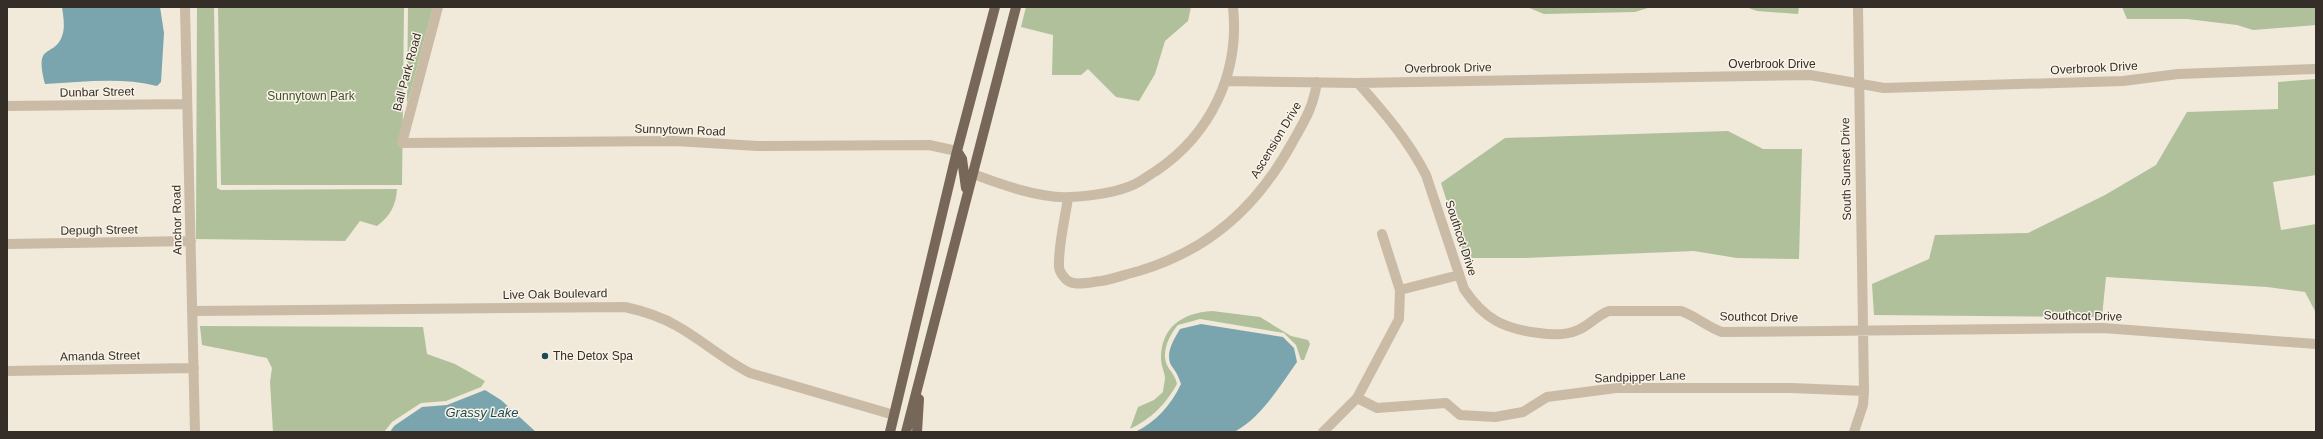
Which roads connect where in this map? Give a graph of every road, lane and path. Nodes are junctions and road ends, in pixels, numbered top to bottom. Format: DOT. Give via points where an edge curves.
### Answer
graph roads {
  1 [pos="186,7"];
  2 [pos="438,7"];
  3 [pos="995,7"];
  4 [pos="1016,7"];
  5 [pos="1233,7"];
  6 [pos="1858,7"];
  7 [pos="2316,69"];
  8 [pos="1227,80"];
  9 [pos="1317,82"];
  10 [pos="1358,83"];
  11 [pos="1858,84"];
  12 [pos="187,104"];
  13 [pos="7,106"];
  14 [pos="402,143"];
  15 [pos="957,151"];
  16 [pos="973,174"];
  17 [pos="967,198"];
  18 [pos="1068,198"];
  19 [pos="1382,234"];
  20 [pos="191,241"];
  21 [pos="7,244"];
  22 [pos="1459,275"];
  23 [pos="1400,290"];
  24 [pos="192,311"];
  25 [pos="1862,330"];
  26 [pos="2316,344"];
  27 [pos="194,368"];
  28 [pos="7,371"];
  29 [pos="921,380"];
  30 [pos="1864,391"];
  31 [pos="1357,398"];
  32 [pos="894,415"];
  33 [pos="195,432"];
  34 [pos="890,432"];
  35 [pos="906,432"];
  36 [pos="917,432"];
  37 [pos="1323,432"];
  38 [pos="1854,432"];
  1 -- 12 [label="street, Anchor Road"];
  2 -- 14 [label="street, Ball Park Road"];
  3 -- 15 [label="main road"];
  4 -- 16 [label="main road"];
  5 -- 8 [label="street" via="1233,49"];
  6 -- 11 [label="street, South Sunset Drive"];
  7 -- 11 [label="street, Overbrook Drive" via="2178,74 2123,82 1884,88"];
  8 -- 9 [label="street, Overbrook Drive"];
  8 -- 18 [label="street" via="1221,96 1192,141 1168,163 1135,185"];
  9 -- 10 [label="street, Overbrook Drive"];
  9 -- 18 [label="street, Ascension Drive" via="1313,103 1300,128 1271,178 1255,198 1203,243 1163,264 1107,280 1073,284 1065,279 1059,268"];
  10 -- 11 [label="street, Overbrook Drive" via="1810,75"];
  10 -- 22 [label="street, Southcot Drive" via="1386,113 1418,159 1426,175"];
  11 -- 25 [label="street, South Sunset Drive"];
  12 -- 13 [label="street, Dunbar Street"];
  12 -- 20 [label="street, Anchor Road"];
  14 -- 15 [label="street, Sunnytown Road" via="675,140 758,146 929,145"];
  15 -- 17 [label="main road" via="964,168"];
  15 -- 32 [label="main road"];
  16 -- 17 [label="main road"];
  16 -- 18 [label="street" via="1031,192"];
  17 -- 29 [label="main road"];
  19 -- 23 [label="street"];
  20 -- 21 [label="street, Depugh Street"];
  20 -- 24 [label="street, Anchor Road"];
  22 -- 23 [label="street"];
  22 -- 25 [label="street, Southcot Drive" via="1473,303 1494,321 1514,330 1546,334 1568,333 1580,330 1598,315 1609,311 1681,311 1692,314 1710,328 1722,332"];
  23 -- 31 [label="street" via="1399,319"];
  24 -- 27 [label="street, Anchor Road"];
  24 -- 32 [label="street, Live Oak Boulevard" via="625,307 651,313 678,326 729,362 750,373"];
  25 -- 26 [label="street, Southcot Drive" via="2103,328"];
  25 -- 30 [label="street, South Sunset Drive"];
  27 -- 28 [label="street, Amanda Street"];
  27 -- 33 [label="street, Anchor Road"];
  29 -- 35 [label="main road"];
  29 -- 36 [label="main road"];
  30 -- 31 [label="street, Sandpipper Lane" via="1791,388 1616,388 1547,397 1523,412 1495,417 1460,415 1446,403 1377,408"];
  30 -- 38 [label="street, South Sunset Drive" via="1863,405"];
  31 -- 37 [label="street"];
  32 -- 34 [label="main road"];
}
